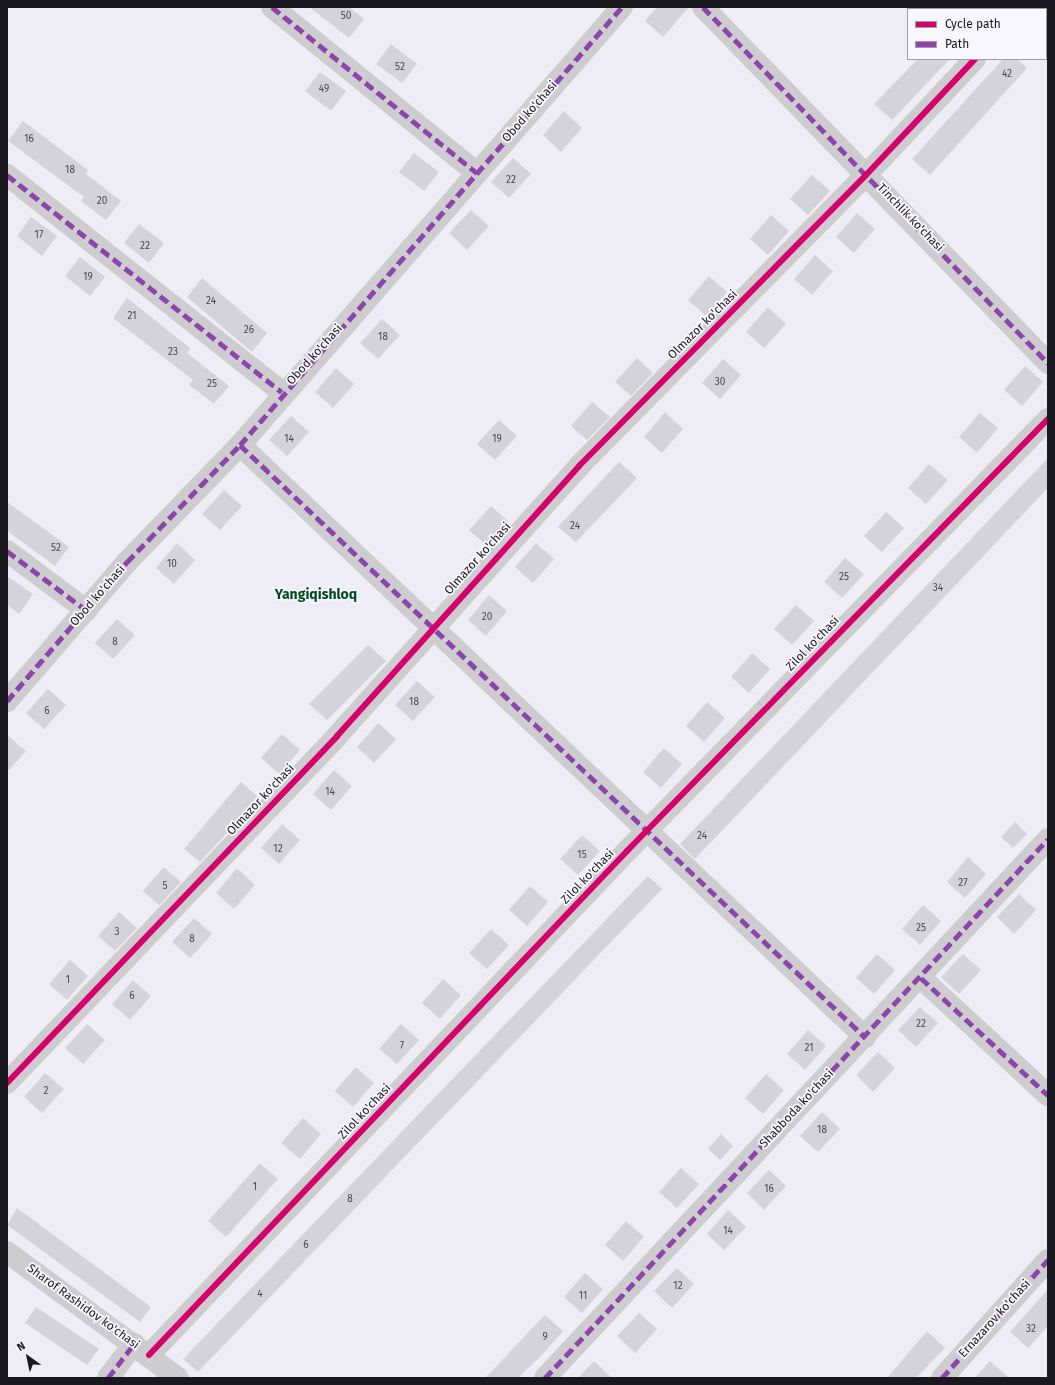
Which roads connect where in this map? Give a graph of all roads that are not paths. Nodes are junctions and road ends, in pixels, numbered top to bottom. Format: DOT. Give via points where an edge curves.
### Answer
graph roads {
  1 [pos="272,7"];
  2 [pos="622,7"];
  3 [pos="703,7"];
  4 [pos="974,60"];
  5 [pos="477,173"];
  6 [pos="7,175"];
  7 [pos="866,175"];
  8 [pos="1048,363"];
  9 [pos="282,392"];
  10 [pos="1048,419"];
  11 [pos="240,445"];
  12 [pos="7,551"];
  13 [pos="86,610"];
  14 [pos="433,625"];
  15 [pos="7,701"];
  16 [pos="647,832"];
  17 [pos="1048,839"];
  18 [pos="921,978"];
  19 [pos="865,1037"];
  20 [pos="7,1083"];
  21 [pos="1048,1095"];
  22 [pos="7,1252"];
  23 [pos="1048,1260"];
  24 [pos="141,1350"];
  25 [pos="108,1378"];
  26 [pos="178,1378"];
  27 [pos="545,1378"];
  28 [pos="942,1378"];
  1 -- 5 [label="street"];
  2 -- 5 [label="street, Obod ko'chasi"];
  3 -- 7 [label="street, Tinchlik ko'chasi"];
  4 -- 7 [label="street, Olmazor ko'chasi"];
  5 -- 9 [label="street, Obod ko'chasi"];
  6 -- 9 [label="street"];
  7 -- 8 [label="street, Tinchlik ko'chasi"];
  7 -- 14 [label="street, Olmazor ko'chasi" via="579,466"];
  9 -- 11 [label="street, Obod ko'chasi"];
  10 -- 16 [label="street, Zilol ko'chasi"];
  11 -- 13 [label="street, Obod ko'chasi"];
  11 -- 14 [label="street"];
  12 -- 13 [label="street"];
  13 -- 15 [label="street, Obod ko'chasi"];
  14 -- 16 [label="street"];
  14 -- 20 [label="street, Olmazor ko'chasi" via="337,736"];
  16 -- 19 [label="street"];
  16 -- 24 [label="street, Zilol ko'chasi"];
  17 -- 18 [label="street, Shabboda ko'chasi"];
  18 -- 19 [label="street, Shabboda ko'chasi"];
  18 -- 21 [label="street"];
  19 -- 27 [label="street, Shabboda ko'chasi"];
  22 -- 24 [label="street, Sharof Rashidov ko'chasi"];
  23 -- 28 [label="street, Ernazarov ko'chasi"];
  24 -- 25 [label="street, Zilol ko'chasi"];
  24 -- 26 [label="street, Sharof Rashidov ko'chasi"];
}
